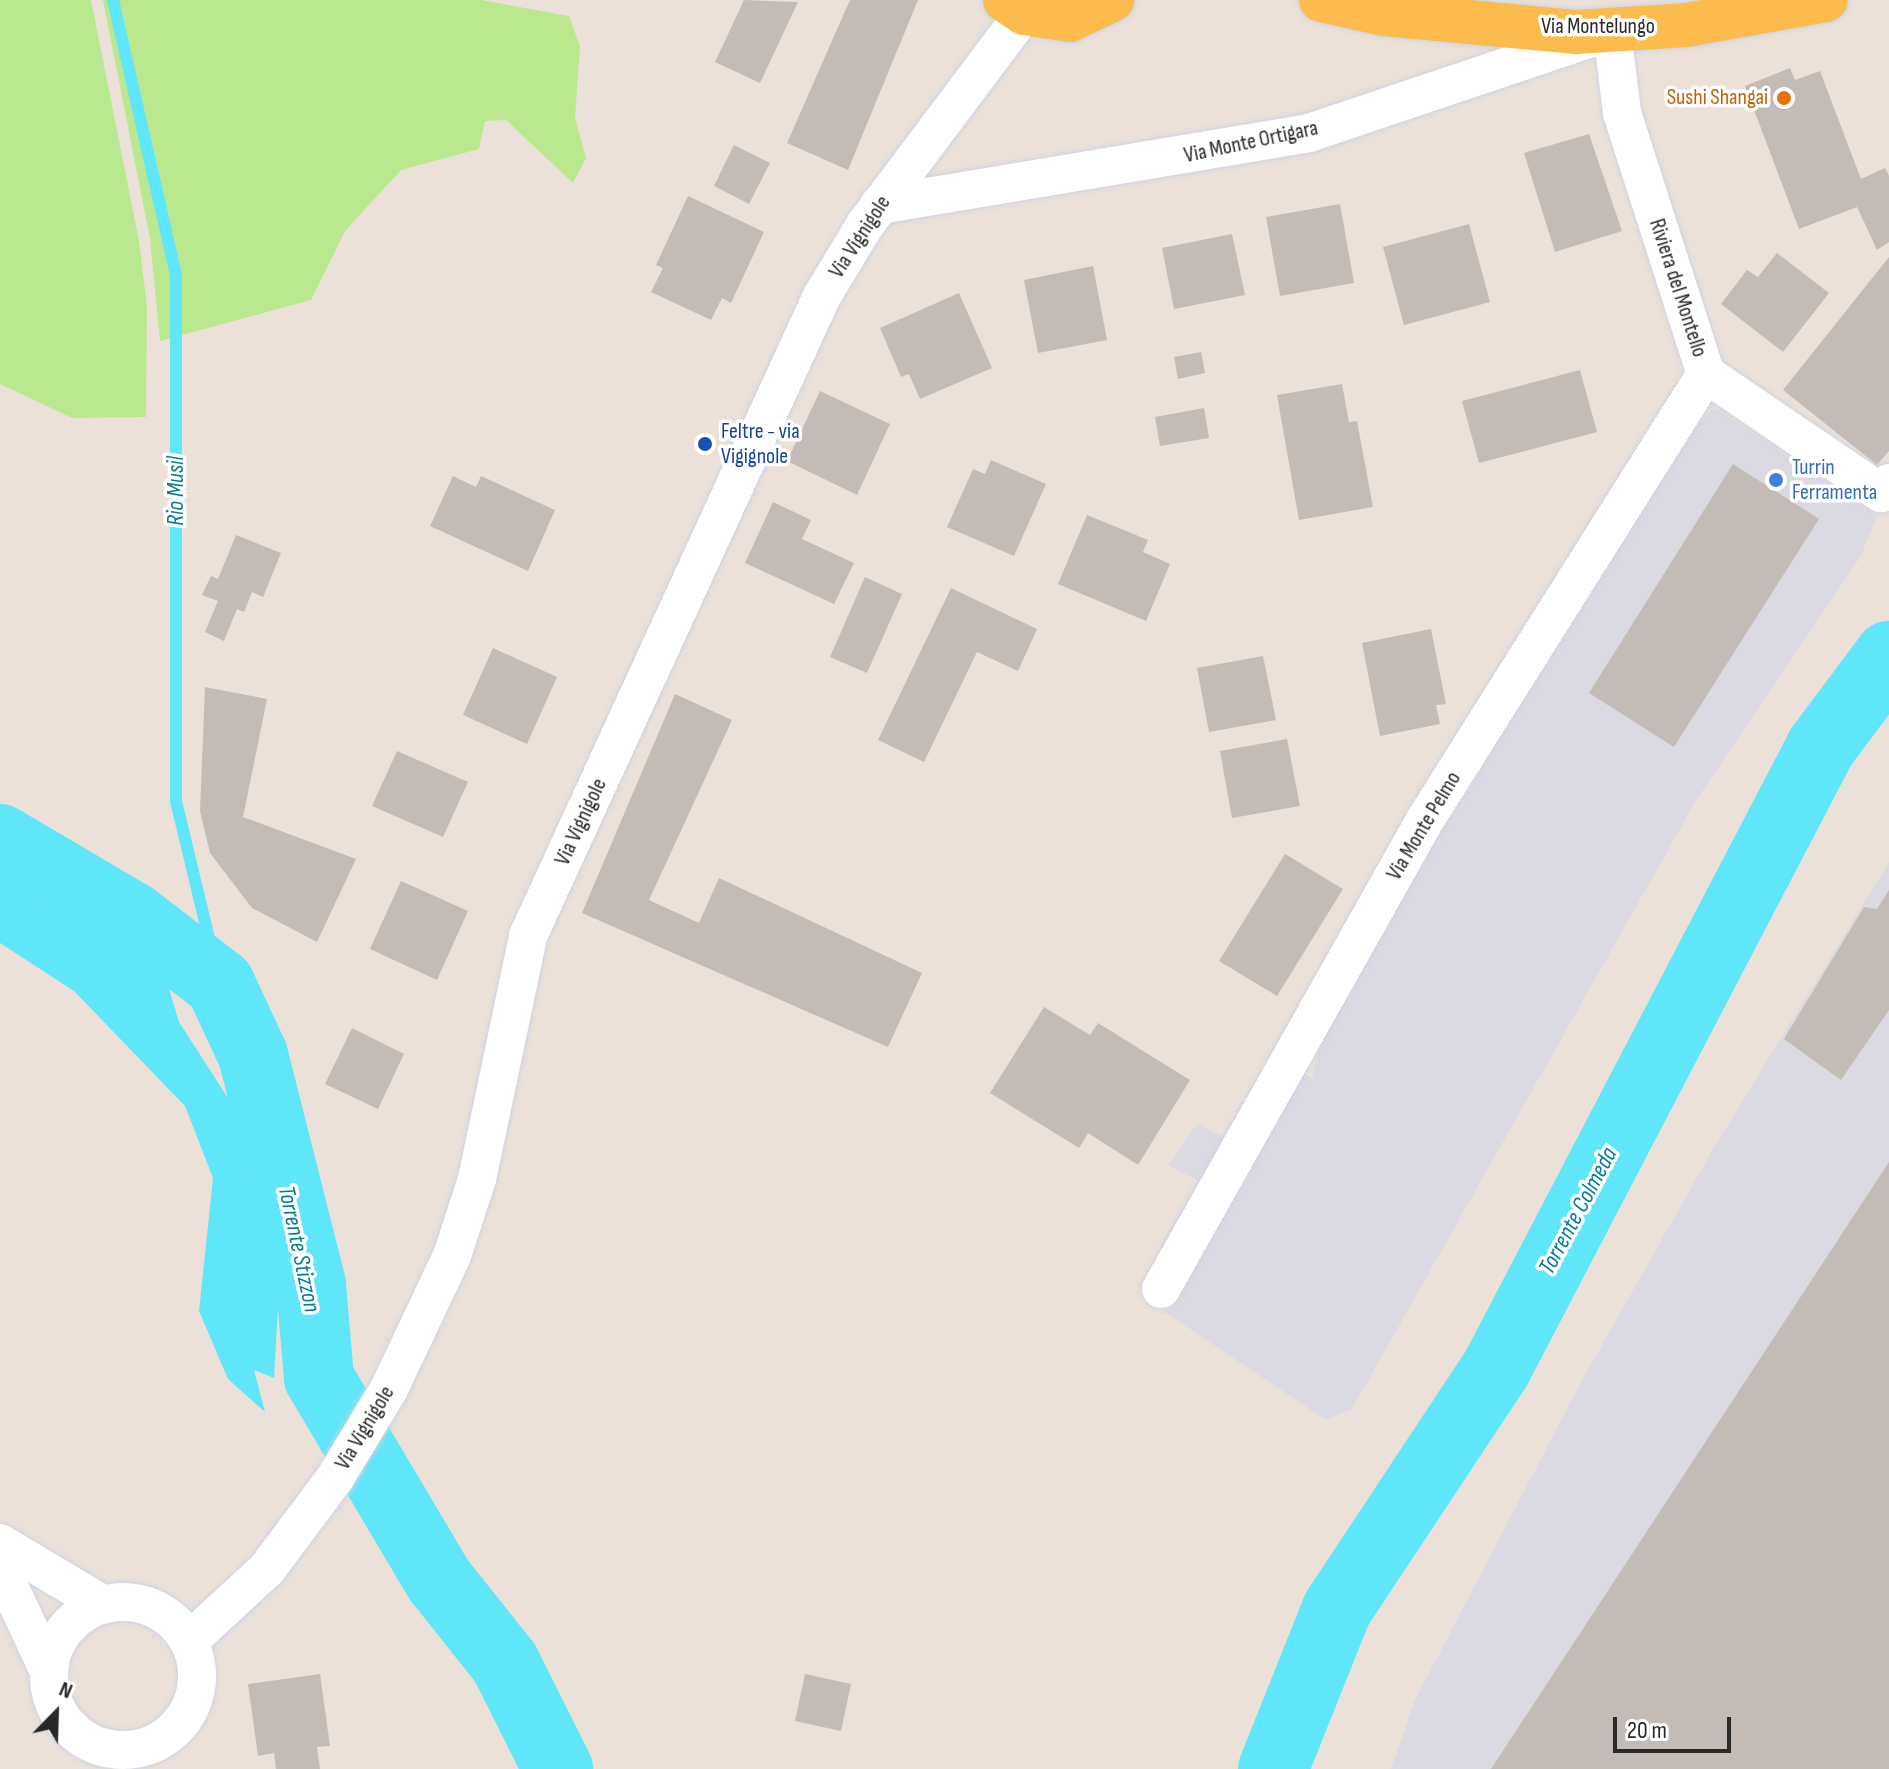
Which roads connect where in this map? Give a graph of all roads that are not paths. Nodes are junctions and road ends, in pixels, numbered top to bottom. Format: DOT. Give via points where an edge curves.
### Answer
graph roads {
  1 [pos="1112,0"];
  2 [pos="1321,0"];
  3 [pos="1826,0"];
  4 [pos="1015,6"];
  5 [pos="1612,31"];
  6 [pos="879,205"];
  7 [pos="1706,374"];
  8 [pos="1889,483"];
  9 [pos="1161,1289"];
  10 [pos="0,1543"];
  11 [pos="0,1567"];
  12 [pos="102,1604"];
  13 [pos="189,1641"];
  14 [pos="49,1671"];
  15 [pos="162,1756"];
  1 -- 4 [label="main road" via="1070,20"];
  2 -- 5 [label="main road, Via Montelungo" via="1384,14"];
  3 -- 5 [label="main road, Via Montelungo"];
  4 -- 6 [label="street, Via Vignigole"];
  5 -- 6 [label="street, Via Monte Ortigara" via="1309,133"];
  5 -- 7 [label="street, Riviera del Montello" via="1622,113"];
  6 -- 13 [label="street, Via Vignigole" via="822,296 528,936 477,1179 428,1309 363,1435 267,1569"];
  7 -- 8 [label="street, Riviera del Montello" via="1881,493"];
  7 -- 9 [label="street, Via Monte Pelmo" via="1425,820"];
  10 -- 12 [label="street"];
  11 -- 14 [label="street"];
  12 -- 13 [label="street" via="152,1607"];
  12 -- 14 [label="street" via="65,1629"];
  13 -- 15 [label="street" via="197,1687"];
  14 -- 15 [label="street" via="57,1708 82,1738"];
}
